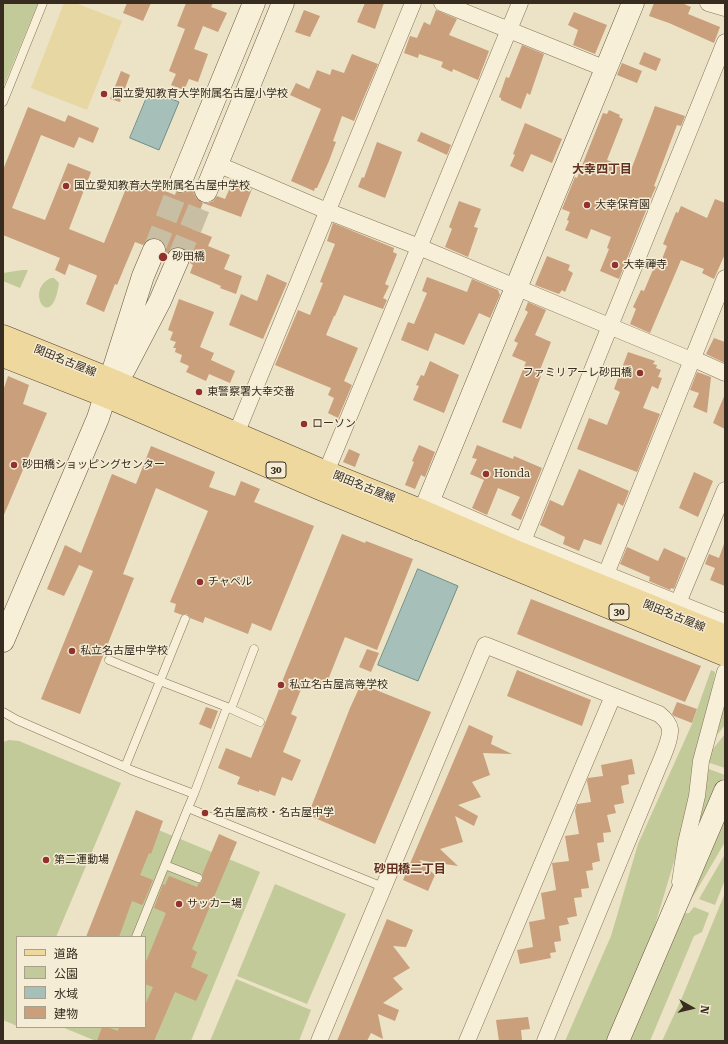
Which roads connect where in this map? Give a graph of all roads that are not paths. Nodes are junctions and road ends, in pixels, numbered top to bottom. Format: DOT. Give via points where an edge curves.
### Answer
graph roads {
  1 [pos="43,3"];
  2 [pos="254,3"];
  3 [pos="283,3"];
  4 [pos="413,3"];
  5 [pos="442,3"];
  6 [pos="520,3"];
  7 [pos="633,3"];
  8 [pos="708,3"];
  9 [pos="725,8"];
  10 [pos="508,31"];
  11 [pos="725,42"];
  12 [pos="606,69"];
  13 [pos="3,102"];
  14 [pos="217,164"];
  15 [pos="182,181"];
  16 [pos="206,191"];
  17 [pos="327,211"];
  18 [pos="419,247"];
  19 [pos="154,250"];
  20 [pos="178,259"];
  21 [pos="725,278"];
  22 [pos="517,288"];
  23 [pos="609,327"];
  24 [pos="3,336"];
  25 [pos="3,356"];
  26 [pos="691,360"];
  27 [pos="725,373"];
  28 [pos="110,389"];
  29 [pos="236,434"];
  30 [pos="323,481"];
  31 [pos="725,490"];
  32 [pos="424,514"];
  33 [pos="519,554"];
  34 [pos="606,574"];
  35 [pos="678,603"];
  36 [pos="185,619"];
  37 [pos="725,622"];
  38 [pos="725,636"];
  39 [pos="3,641"];
  40 [pos="254,649"];
  41 [pos="725,655"];
  42 [pos="109,660"];
  43 [pos="725,672"];
  44 [pos="160,681"];
  45 [pos="613,696"];
  46 [pos="229,708"];
  47 [pos="3,712"];
  48 [pos="260,722"];
  49 [pos="126,767"];
  50 [pos="725,791"];
  51 [pos="194,794"];
  52 [pos="188,808"];
  53 [pos="165,865"];
  54 [pos="198,878"];
  55 [pos="383,887"];
  56 [pos="677,903"];
  57 [pos="136,936"];
  58 [pos="319,1041"];
  59 [pos="467,1041"];
  60 [pos="545,1041"];
  61 [pos="618,1041"];
  1 -- 13 [label="lane"];
  2 -- 15 [label="street"];
  3 -- 14 [label="street"];
  4 -- 17 [label="street"];
  5 -- 10 [label="street"];
  6 -- 10 [label="street"];
  7 -- 12 [label="street"];
  8 -- 9 [label="street"];
  10 -- 12 [label="street"];
  10 -- 18 [label="street"];
  11 -- 23 [label="street"];
  12 -- 22 [label="street"];
  14 -- 16 [label="street"];
  14 -- 17 [label="street"];
  17 -- 18 [label="street"];
  17 -- 29 [label="street"];
  18 -- 22 [label="street"];
  18 -- 30 [label="street"];
  19 -- 28 [label="street" via="143,276"];
  20 -- 28 [label="street" via="160,301"];
  21 -- 26 [label="street"];
  22 -- 23 [label="street"];
  22 -- 32 [label="street"];
  23 -- 26 [label="street"];
  23 -- 33 [label="street"];
  24 -- 28 [label="main road, 関田名古屋線 / 30"];
  25 -- 28 [label="main road, 関田名古屋線 / 30"];
  26 -- 27 [label="street"];
  26 -- 34 [label="street"];
  28 -- 29 [label="main road, 関田名古屋線 / 30"];
  28 -- 30 [label="main road, 関田名古屋線 / 30"];
  28 -- 39 [label="street"];
  29 -- 30 [label="main road, 関田名古屋線 / 30"];
  30 -- 32 [label="main road, 関田名古屋線 / 30"];
  31 -- 35 [label="street"];
  32 -- 33 [label="main road, 関田名古屋線 / 30"];
  33 -- 34 [label="street"];
  33 -- 38 [label="main road, 関田名古屋線 / 30"];
  33 -- 41 [label="main road, 関田名古屋線 / 30"];
  34 -- 35 [label="street"];
  35 -- 37 [label="street"];
  36 -- 44 [label="lane"];
  40 -- 46 [label="lane"];
  42 -- 44 [label="lane"];
  43 -- 56 [label="street" via="701,761"];
  44 -- 46 [label="lane"];
  44 -- 49 [label="lane"];
  45 -- 55 [label="street" via="485,645"];
  45 -- 59 [label="street"];
  45 -- 60 [label="street" via="666,719 670,729 669,737"];
  46 -- 48 [label="lane"];
  46 -- 51 [label="lane"];
  47 -- 49 [label="lane"];
  49 -- 51 [label="lane"];
  50 -- 56 [label="street"];
  51 -- 52 [label="lane"];
  52 -- 53 [label="lane"];
  52 -- 55 [label="lane"];
  53 -- 54 [label="lane"];
  53 -- 57 [label="lane"];
  55 -- 58 [label="street"];
  56 -- 61 [label="street"];
}
